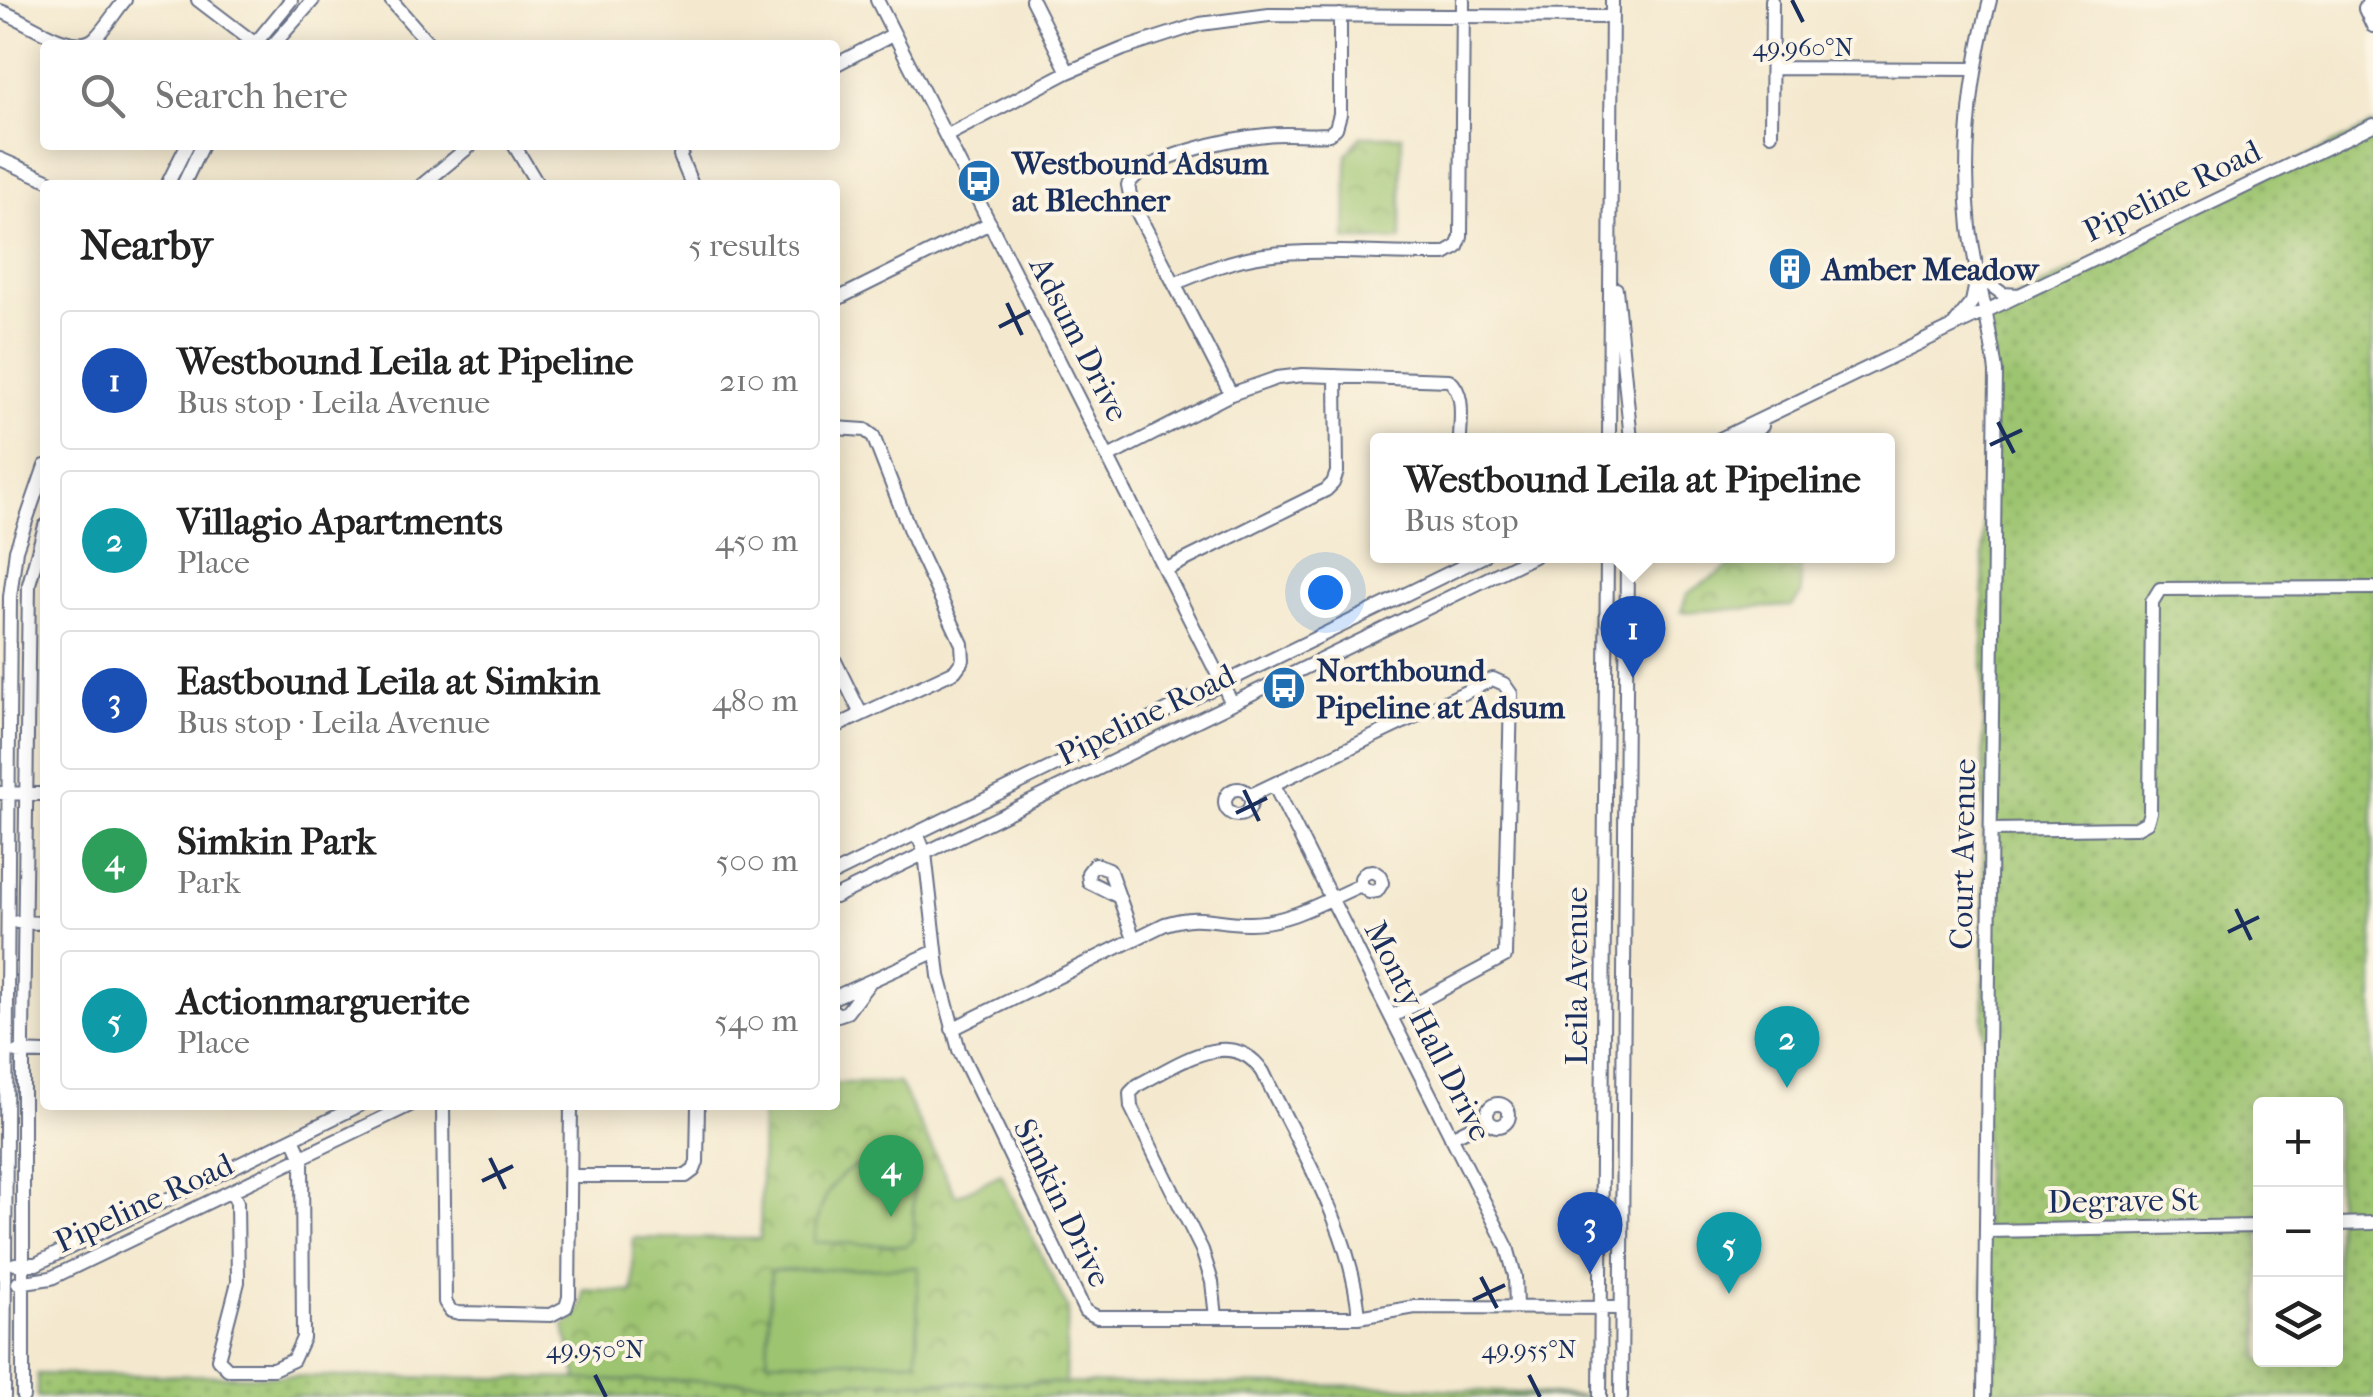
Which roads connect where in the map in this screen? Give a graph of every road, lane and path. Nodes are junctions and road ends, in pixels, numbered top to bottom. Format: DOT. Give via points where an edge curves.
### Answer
graph roads {
  1 [pos="124,0"];
  2 [pos="198,0"];
  3 [pos="291,0"];
  4 [pos="313,0"];
  5 [pos="391,0"];
  6 [pos="877,0"];
  7 [pos="1032,0"];
  8 [pos="1612,0"];
  9 [pos="1772,0"];
  10 [pos="1990,0"];
  11 [pos="2370,0"];
  12 [pos="1463,7"];
  13 [pos="0,11"];
  14 [pos="1340,15"];
  15 [pos="1612,17"];
  16 [pos="2373,26"];
  17 [pos="894,34"];
  18 [pos="63,40"];
  19 [pos="92,40"];
  20 [pos="250,40"];
  21 [pos="258,40"];
  22 [pos="277,40"];
  23 [pos="426,40"];
  24 [pos="840,61"];
  25 [pos="1772,68"];
  26 [pos="1974,69"];
  27 [pos="1068,72"];
  28 [pos="2373,125"];
  29 [pos="1771,134"];
  30 [pos="946,136"];
  31 [pos="184,150"];
  32 [pos="200,150"];
  33 [pos="464,150"];
  34 [pos="517,150"];
  35 [pos="682,150"];
  36 [pos="0,158"];
  37 [pos="47,180"];
  38 [pos="170,180"];
  39 [pos="185,180"];
  40 [pos="428,180"];
  41 [pos="535,180"];
  42 [pos="690,180"];
  43 [pos="990,223"];
  44 [pos="1610,247"];
  45 [pos="1978,276"];
  46 [pos="1174,284"];
  47 [pos="2021,295"];
  48 [pos="840,298"];
  49 [pos="1984,314"];
  50 [pos="1952,328"];
  51 [pos="1336,376"];
  52 [pos="1231,394"];
  53 [pos="1780,413"];
  54 [pos="840,428"];
  55 [pos="1460,433"];
  56 [pos="1609,433"];
  57 [pos="1630,433"];
  58 [pos="1734,433"];
  59 [pos="1753,433"];
  60 [pos="1108,458"];
  61 [pos="40,480"];
  62 [pos="40,545"];
  63 [pos="1465,563"];
  64 [pos="1476,563"];
  65 [pos="1519,563"];
  66 [pos="1605,563"];
  67 [pos="1627,563"];
  68 [pos="1165,570"];
  69 [pos="1480,582"];
  70 [pos="2373,588"];
  71 [pos="28,662"];
  72 [pos="5,664"];
  73 [pos="840,671"];
  74 [pos="1223,684"];
  75 [pos="1232,703"];
  76 [pos="861,714"];
  77 [pos="840,724"];
  78 [pos="1274,785"];
  79 [pos="5,793"];
  80 [pos="27,794"];
  81 [pos="40,794"];
  82 [pos="1249,796"];
  83 [pos="1991,830"];
  84 [pos="917,833"];
  85 [pos="925,853"];
  86 [pos="840,871"];
  87 [pos="1361,885"];
  88 [pos="840,895"];
  89 [pos="1119,897"];
  90 [pos="1330,898"];
  91 [pos="4,921"];
  92 [pos="40,922"];
  93 [pos="24,923"];
  94 [pos="1134,939"];
  95 [pos="936,951"];
  96 [pos="874,978"];
  97 [pos="840,994"];
  98 [pos="840,1014"];
  99 [pos="1391,1016"];
  100 [pos="952,1029"];
  101 [pos="3,1050"];
  102 [pos="23,1052"];
  103 [pos="40,1053"];
  104 [pos="350,1110"];
  105 [pos="444,1110"];
  106 [pos="571,1110"];
  107 [pos="698,1110"];
  108 [pos="380,1111"];
  109 [pos="1487,1120"];
  110 [pos="293,1138"];
  111 [pos="1451,1138"];
  112 [pos="302,1158"];
  113 [pos="572,1176"];
  114 [pos="4,1182"];
  115 [pos="23,1182"];
  116 [pos="232,1192"];
  117 [pos="2373,1223"];
  118 [pos="2343,1224"];
  119 [pos="2253,1226"];
  120 [pos="1986,1231"];
  121 [pos="6,1264"];
  122 [pos="23,1264"];
  123 [pos="24,1282"];
  124 [pos="5,1283"];
  125 [pos="1516,1306"];
  126 [pos="1602,1307"];
  127 [pos="1621,1308"];
  128 [pos="1216,1316"];
  129 [pos="1359,1317"];
  130 [pos="4,1397"];
  131 [pos="23,1397"];
  132 [pos="1600,1397"];
  133 [pos="1620,1397"];
  134 [pos="1984,1397"];
  1 -- 19 [label="street"];
  2 -- 20 [label="street"];
  3 -- 21 [label="street"];
  4 -- 22 [label="street"];
  5 -- 23 [label="street"];
  6 -- 17 [label="street, Adsum Drive"];
  7 -- 27 [label="street"];
  8 -- 15 [label="street"];
  9 -- 25 [label="street"];
  10 -- 26 [label="street, Court Avenue"];
  11 -- 16 [label="street" via="2365,9"];
  12 -- 14 [label="street"];
  12 -- 15 [label="street"];
  12 -- 46 [label="street" via="1458,247 1445,254 1264,255"];
  13 -- 18 [label="street"];
  14 -- 27 [label="street" via="1200,24"];
  14 -- 46 [label="street" via="1340,114 1329,134 1267,134 1199,148 1132,177 1131,200"];
  15 -- 44 [label="street"];
  17 -- 24 [label="street"];
  17 -- 30 [label="street, Adsum Drive"];
  25 -- 26 [label="street"];
  25 -- 29 [label="street"];
  26 -- 45 [label="street, Court Avenue" via="1969,190"];
  27 -- 30 [label="street"];
  28 -- 47 [label="street, Pipeline Road"];
  30 -- 43 [label="street, Adsum Drive"];
  31 -- 38 [label="street"];
  32 -- 39 [label="street"];
  33 -- 40 [label="street"];
  34 -- 41 [label="street"];
  35 -- 42 [label="street"];
  36 -- 37 [label="street"];
  43 -- 48 [label="street"];
  43 -- 60 [label="street, Adsum Drive"];
  44 -- 56 [label="street"];
  44 -- 57 [label="street"];
  45 -- 47 [label="street" via="2003,294"];
  45 -- 49 [label="street, Court Avenue"];
  45 -- 50 [label="street" via="1972,302"];
  46 -- 52 [label="street"];
  47 -- 49 [label="street, Pipeline Road"];
  49 -- 50 [label="street, Pipeline Road"];
  49 -- 83 [label="street, Court Avenue" via="1996,372"];
  50 -- 53 [label="street, Pipeline Road"];
  51 -- 52 [label="street" via="1277,378"];
  51 -- 55 [label="street" via="1449,380 1460,396"];
  51 -- 68 [label="street" via="1333,483"];
  52 -- 60 [label="street"];
  53 -- 58 [label="street, Pipeline Road"];
  53 -- 59 [label="street, Pipeline Road"];
  54 -- 76 [label="street" via="873,436 962,644 963,660 955,670"];
  60 -- 68 [label="street, Adsum Drive"];
  61 -- 72 [label="street" via="16,550"];
  62 -- 71 [label="street" via="30,584"];
  63 -- 74 [label="street, Pipeline Road"];
  64 -- 69 [label="street"];
  65 -- 69 [label="street, Pipeline Road"];
  66 -- 126 [label="street, Leila Avenue"];
  67 -- 127 [label="street, Leila Avenue"];
  68 -- 74 [label="street, Adsum Drive"];
  69 -- 75 [label="street, Pipeline Road"];
  70 -- 83 [label="street" via="2160,589 2152,602 2147,822 2136,828"];
  71 -- 72 [label="street"];
  71 -- 80 [label="street"];
  72 -- 79 [label="street"];
  73 -- 76 [label="street"];
  74 -- 75 [label="street, Adsum Drive"];
  74 -- 84 [label="street, Pipeline Road"];
  75 -- 85 [label="street, Pipeline Road"];
  76 -- 77 [label="street"];
  78 -- 82 [label="street"];
  78 -- 90 [label="street, Monty Hall Drive"];
  78 -- 99 [label="street" via="1493,679 1510,694 1505,956"];
  79 -- 80 [label="street"];
  79 -- 91 [label="street"];
  80 -- 81 [label="street"];
  80 -- 93 [label="street"];
  83 -- 120 [label="street, Court Avenue"];
  84 -- 85 [label="street, Simkin Drive"];
  84 -- 86 [label="street, Pipeline Road"];
  85 -- 88 [label="street, Pipeline Road"];
  85 -- 95 [label="street, Simkin Drive"];
  87 -- 90 [label="street"];
  89 -- 94 [label="street"];
  90 -- 94 [label="street" via="1280,920 1185,918"];
  90 -- 99 [label="street, Monty Hall Drive"];
  91 -- 93 [label="street"];
  91 -- 101 [label="street"];
  92 -- 93 [label="street"];
  93 -- 102 [label="street"];
  94 -- 100 [label="street"];
  95 -- 96 [label="street"];
  95 -- 100 [label="street, Simkin Drive"];
  96 -- 97 [label="street"];
  96 -- 98 [label="street"];
  99 -- 111 [label="street, Monty Hall Drive"];
  100 -- 128 [label="street, Simkin Drive" via="1085,1312"];
  101 -- 102 [label="street"];
  101 -- 114 [label="street"];
  102 -- 103 [label="street"];
  102 -- 115 [label="street"];
  104 -- 110 [label="street, Pipeline Road"];
  105 -- 113 [label="street" via="442,1294 450,1311 551,1315 566,1307"];
  106 -- 113 [label="street"];
  107 -- 113 [label="street" via="697,1162 686,1176"];
  108 -- 112 [label="street, Pipeline Road"];
  109 -- 111 [label="street"];
  110 -- 112 [label="street"];
  110 -- 122 [label="street, Pipeline Road" via="36,1264"];
  111 -- 125 [label="street, Monty Hall Drive" via="1507,1247"];
  112 -- 116 [label="street, Pipeline Road"];
  112 -- 116 [label="street" via="303,1338 293,1360 273,1369 228,1370 218,1359 238,1282"];
  114 -- 115 [label="street"];
  114 -- 121 [label="street"];
  115 -- 122 [label="street"];
  116 -- 123 [label="street, Pipeline Road" via="51,1278"];
  117 -- 118 [label="street"];
  119 -- 120 [label="street, Degrave St"];
  120 -- 134 [label="street, Court Avenue"];
  121 -- 122 [label="street, Pipeline Road"];
  121 -- 124 [label="street"];
  122 -- 123 [label="street"];
  123 -- 124 [label="street, Pipeline Road"];
  123 -- 131 [label="street"];
  124 -- 130 [label="street"];
  125 -- 126 [label="street, Simkin Drive"];
  125 -- 129 [label="street, Simkin Drive" via="1416,1306"];
  126 -- 127 [label="street, Simkin Drive"];
  126 -- 132 [label="street, Leila Avenue"];
  127 -- 133 [label="street, Leila Avenue"];
  128 -- 129 [label="street, Simkin Drive"];
  128 -- 129 [label="street" via="1208,1267 1130,1093 1206,1052 1231,1048 1263,1072 1339,1231"];
}
